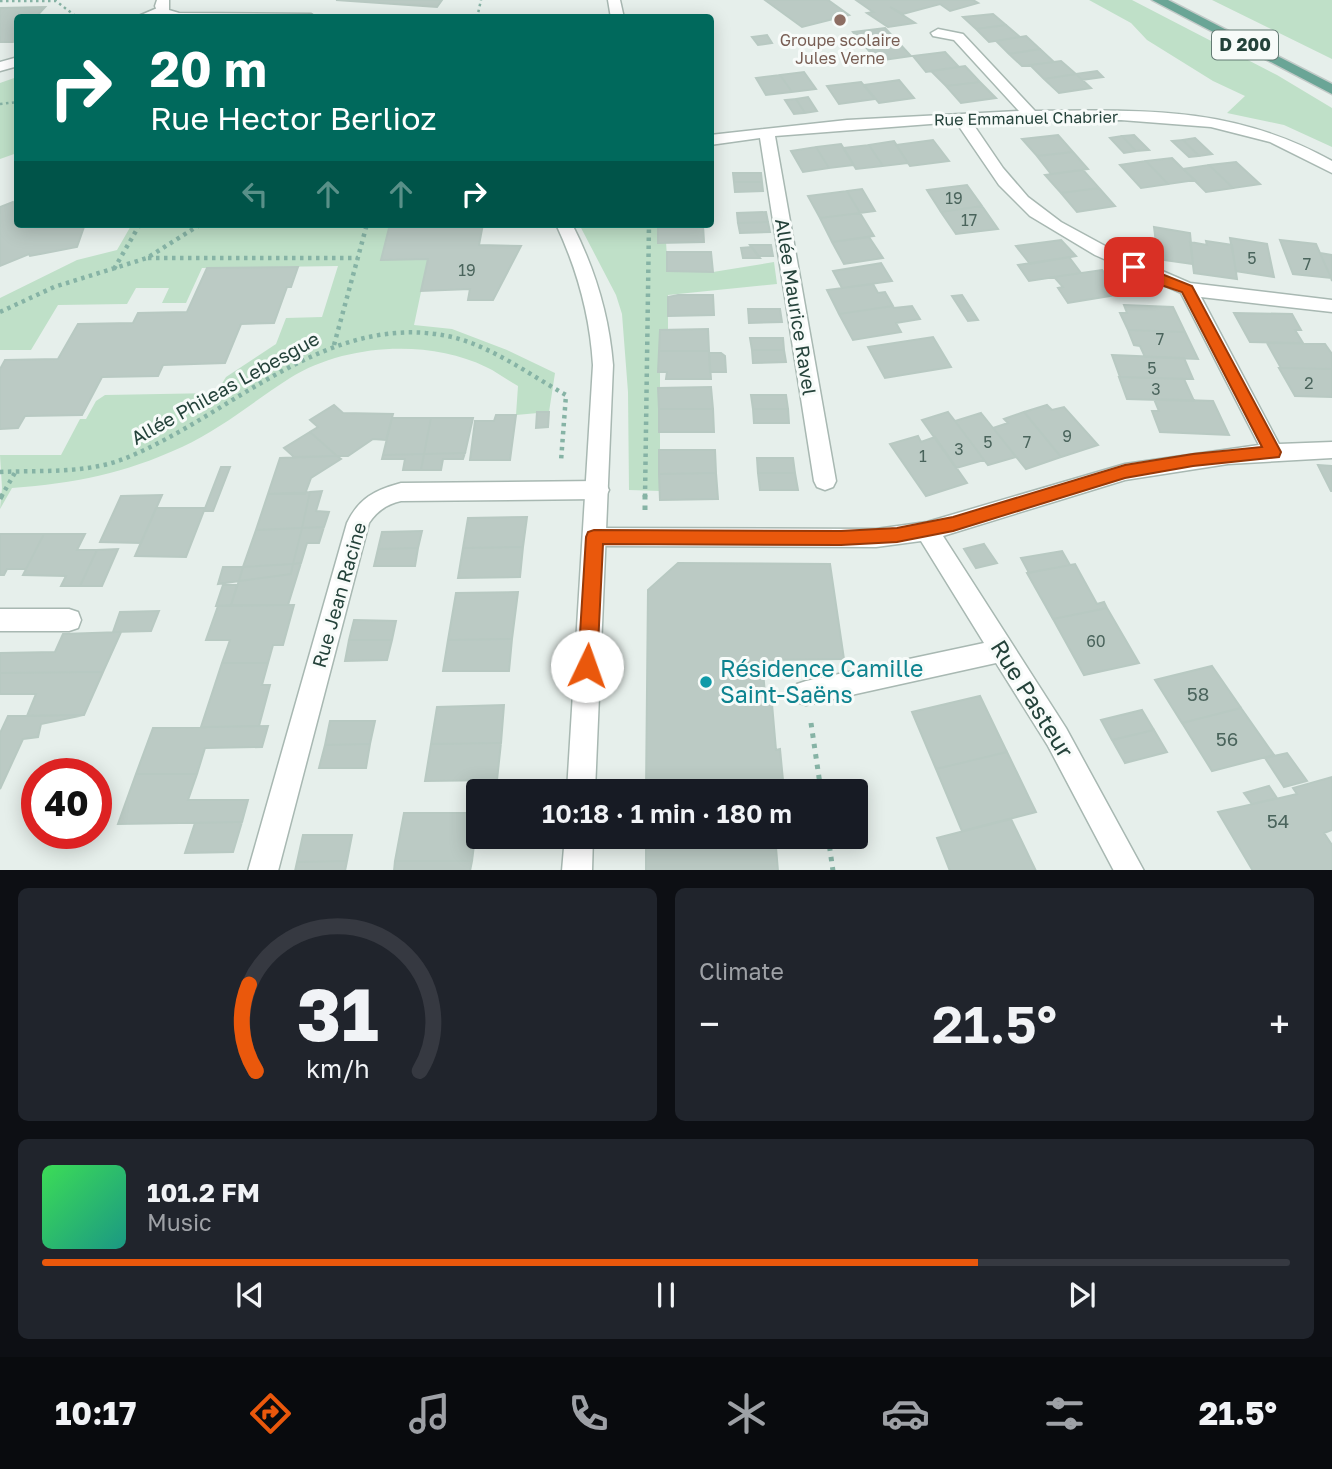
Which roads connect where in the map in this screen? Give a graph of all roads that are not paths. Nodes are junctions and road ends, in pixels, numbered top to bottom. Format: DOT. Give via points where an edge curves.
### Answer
graph roads {
  1 [pos="1158,0"];
  2 [pos="1184,0"];
  3 [pos="162,5"];
  4 [pos="147,14"];
  5 [pos="938,33"];
  6 [pos="1332,74"];
  7 [pos="1332,89"];
  8 [pos="1031,115"];
  9 [pos="961,118"];
  10 [pos="767,132"];
  11 [pos="714,139"];
  12 [pos="1332,168"];
  13 [pos="566,228"];
  14 [pos="1188,289"];
  15 [pos="1332,306"];
  16 [pos="1332,450"];
  17 [pos="1273,452"];
  18 [pos="825,481"];
  19 [pos="598,490"];
  20 [pos="927,531"];
  21 [pos="594,537"];
  22 [pos="0,620"];
  23 [pos="69,620"];
  24 [pos="1002,650"];
  25 [pos="806,693"];
  26 [pos="582,779"];
  27 [pos="578,849"];
  28 [pos="263,870"];
  29 [pos="577,870"];
  30 [pos="1130,870"];
  1 -- 7 [label="main road, D 200"];
  2 -- 6 [label="main road, D 200"];
  3 -- 4 [label="street"];
  5 -- 8 [label="street" via="958,37"];
  8 -- 9 [label="street, Rue Emmanuel Chabrier"];
  8 -- 12 [label="street, Rue Emmanuel Chabrier" via="1126,116 1219,124 1272,137"];
  9 -- 10 [label="street, Rue Emmanuel Chabrier"];
  9 -- 14 [label="street" via="1003,179 1036,212 1157,279"];
  10 -- 11 [label="street, Rue Emmanuel Chabrier"];
  10 -- 18 [label="street, Allée Maurice Ravel"];
  13 -- 19 [label="street" via="589,282 603,341"];
  14 -- 15 [label="street"];
  14 -- 17 [label="street"];
  16 -- 17 [label="street"];
  17 -- 20 [label="street" via="1125,472"];
  19 -- 21 [label="street"];
  19 -- 28 [label="street, Rue Jean Racine" via="401,492 374,501 364,510"];
  20 -- 21 [label="street" via="876,538"];
  20 -- 24 [label="street, Rue Pasteur"];
  21 -- 26 [label="street"];
  22 -- 23 [label="street"];
  24 -- 25 [label="street"];
  24 -- 30 [label="street, Rue Pasteur" via="1057,737"];
  27 -- 29 [label="street"];
}
